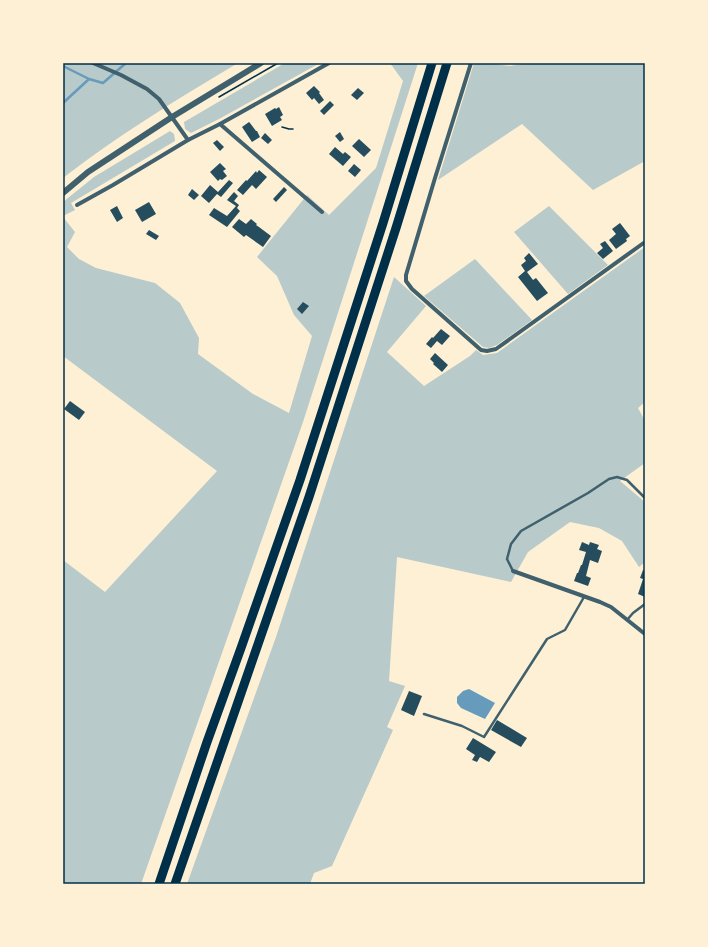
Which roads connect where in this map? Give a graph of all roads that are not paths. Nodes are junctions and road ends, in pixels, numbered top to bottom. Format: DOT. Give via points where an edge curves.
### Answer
graph roads {
  1 [pos="93,63"];
  2 [pos="261,63"];
  3 [pos="329,63"];
  4 [pos="432,63"];
  5 [pos="447,63"];
  6 [pos="471,63"];
  7 [pos="172,117"];
  8 [pos="220,124"];
  9 [pos="188,140"];
  10 [pos="63,193"];
  11 [pos="77,205"];
  12 [pos="322,212"];
  13 [pos="645,242"];
  14 [pos="645,498"];
  15 [pos="513,571"];
  16 [pos="584,596"];
  17 [pos="645,604"];
  18 [pos="627,620"];
  19 [pos="645,634"];
  20 [pos="424,714"];
  21 [pos="159,884"];
  22 [pos="175,884"];
  1 -- 7 [label="street" via="148,89"];
  2 -- 7 [label="street"];
  3 -- 8 [label="street"];
  4 -- 21 [label="highway" via="300,480"];
  5 -- 22 [label="highway" via="309,497"];
  6 -- 13 [label="street" via="406,275 406,281 412,289 481,350 487,351 496,349"];
  7 -- 9 [label="street"];
  7 -- 10 [label="street" via="88,172"];
  8 -- 9 [label="street"];
  8 -- 12 [label="street"];
  9 -- 11 [label="street"];
  14 -- 15 [label="lane" via="627,480 617,477 609,479 521,531 511,544 507,559"];
  15 -- 16 [label="street"];
  16 -- 18 [label="street" via="611,607"];
  16 -- 20 [label="lane" via="565,630 547,639 484,737 462,726"];
  17 -- 18 [label="lane"];
  18 -- 19 [label="street"];
}
